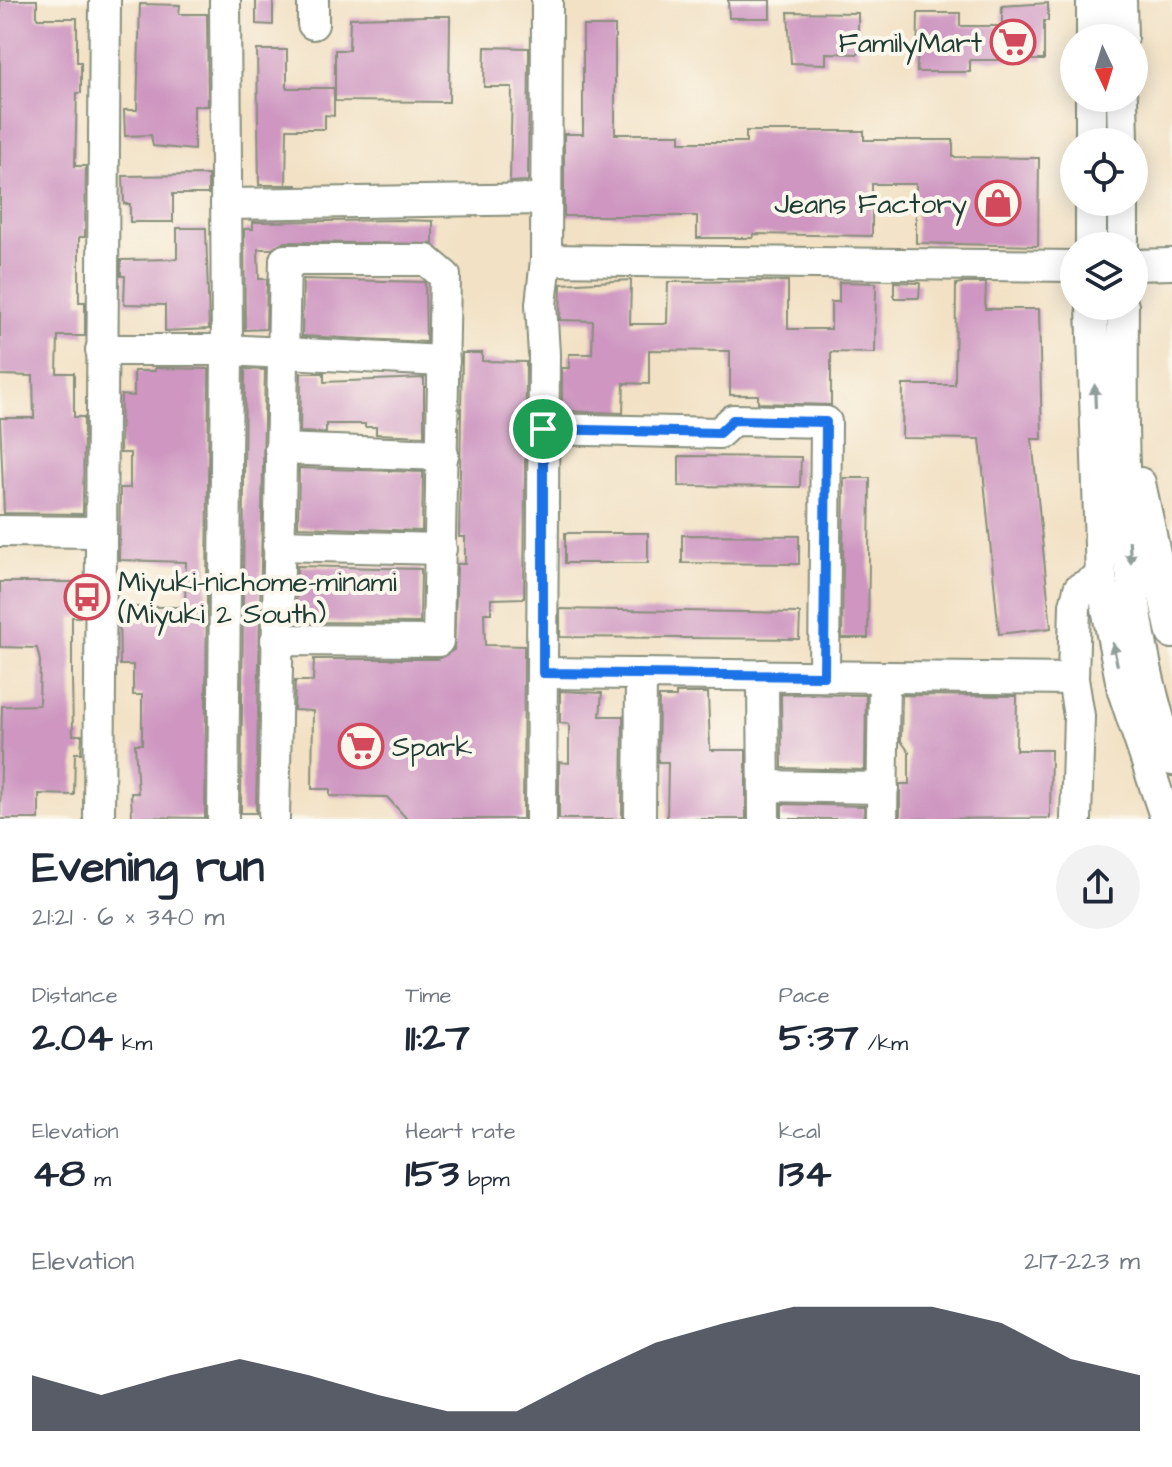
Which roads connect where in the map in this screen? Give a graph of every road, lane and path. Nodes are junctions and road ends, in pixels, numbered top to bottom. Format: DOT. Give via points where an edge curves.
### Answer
graph roads {
  1 [pos="105,0"];
  2 [pos="225,0"];
  3 [pos="547,0"];
  4 [pos="1092,0"];
  5 [pos="1121,0"];
  6 [pos="1092,24"];
  7 [pos="1122,24"];
  8 [pos="545,199"];
  9 [pos="226,204"];
  10 [pos="546,260"];
  11 [pos="1172,264"];
  12 [pos="1148,265"];
  13 [pos="1060,266"];
  14 [pos="1092,320"];
  15 [pos="1123,320"];
  16 [pos="101,350"];
  17 [pos="227,350"];
  18 [pos="282,353"];
  19 [pos="444,361"];
  20 [pos="543,429"];
  21 [pos="1122,432"];
  22 [pos="280,449"];
  23 [pos="443,455"];
  24 [pos="0,531"];
  25 [pos="99,532"];
  26 [pos="278,545"];
  27 [pos="441,549"];
  28 [pos="1101,577"];
  29 [pos="1172,633"];
  30 [pos="276,640"];
  31 [pos="543,673"];
  32 [pos="641,674"];
  33 [pos="763,675"];
  34 [pos="824,676"];
  35 [pos="884,677"];
  36 [pos="1074,688"];
  37 [pos="1147,726"];
  38 [pos="1172,760"];
  39 [pos="764,786"];
  40 [pos="883,788"];
  41 [pos="99,819"];
  42 [pos="223,819"];
  43 [pos="274,819"];
  44 [pos="541,819"];
  45 [pos="640,819"];
  46 [pos="764,819"];
  47 [pos="882,819"];
  48 [pos="1076,819"];
  49 [pos="1166,819"];
  1 -- 16 [label="street"];
  2 -- 9 [label="street"];
  3 -- 8 [label="street"];
  4 -- 6 [label="street"];
  5 -- 7 [label="street"];
  8 -- 9 [label="street"];
  8 -- 10 [label="street"];
  9 -- 17 [label="street"];
  10 -- 13 [label="street"];
  10 -- 20 [label="street" via="541,304"];
  11 -- 12 [label="street"];
  28 -- 14 [label="street, one-way"];
  15 -- 21 [label="street"];
  16 -- 17 [label="street"];
  16 -- 25 [label="street"];
  17 -- 18 [label="street"];
  17 -- 42 [label="street"];
  18 -- 19 [label="street"];
  18 -- 19 [label="street" via="285,260 426,260 445,276"];
  18 -- 22 [label="street"];
  19 -- 23 [label="street"];
  20 -- 31 [label="street"];
  20 -- 34 [label="street" via="719,433 733,420 826,422"];
  21 -- 29 [label="street" via="1139,476"];
  21 -- 37 [label="street, one-way"];
  22 -- 23 [label="street"];
  22 -- 26 [label="street"];
  23 -- 27 [label="street"];
  24 -- 25 [label="street"];
  25 -- 41 [label="street"];
  26 -- 27 [label="street"];
  26 -- 30 [label="street"];
  27 -- 30 [label="street" via="438,641"];
  28 -- 36 [label="street" via="1089,580 1076,597"];
  37 -- 28 [label="street, one-way" via="1114,653"];
  30 -- 43 [label="street"];
  31 -- 32 [label="street"];
  31 -- 44 [label="street"];
  32 -- 33 [label="street"];
  32 -- 45 [label="street"];
  33 -- 34 [label="street"];
  33 -- 39 [label="street"];
  34 -- 35 [label="street"];
  35 -- 36 [label="street"];
  35 -- 40 [label="street"];
  36 -- 48 [label="street" via="1079,716"];
  37 -- 38 [label="street"];
  37 -- 49 [label="street"];
  39 -- 40 [label="street"];
  39 -- 46 [label="street"];
  40 -- 47 [label="street"];
}
